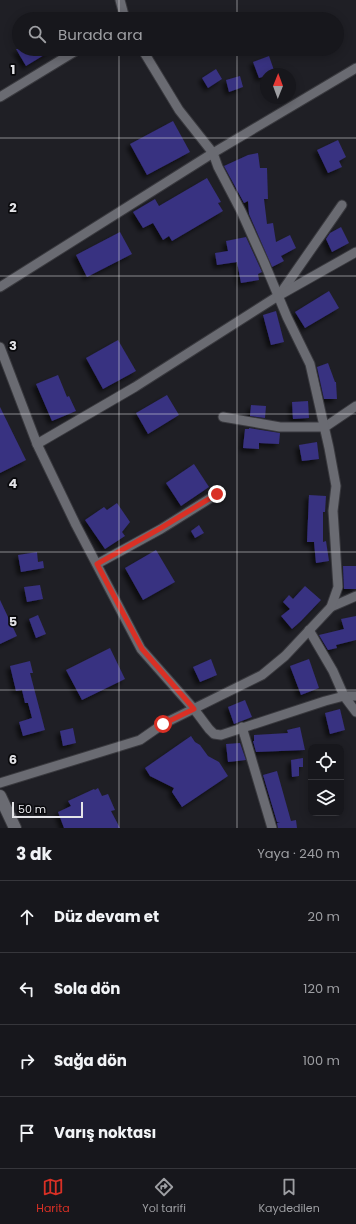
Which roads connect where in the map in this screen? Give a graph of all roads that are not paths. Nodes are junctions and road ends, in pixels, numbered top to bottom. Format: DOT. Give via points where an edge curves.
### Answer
graph roads {
  1 [pos="120,0"];
  2 [pos="122,12"];
  3 [pos="67,56"];
  4 [pos="146,56"];
  5 [pos="356,68"];
  6 [pos="0,97"];
  7 [pos="213,153"];
  8 [pos="342,205"];
  9 [pos="356,252"];
  10 [pos="0,287"];
  11 [pos="278,296"];
  12 [pos="0,347"];
  13 [pos="356,406"];
  14 [pos="223,417"];
  15 [pos="325,427"];
  16 [pos="37,444"];
  17 [pos="217,494"];
  18 [pos="97,564"];
  19 [pos="356,596"];
  20 [pos="331,607"];
  21 [pos="309,630"];
  22 [pos="344,696"];
  23 [pos="356,696"];
  24 [pos="194,709"];
  25 [pos="356,712"];
  26 [pos="242,727"];
  27 [pos="0,783"];
  28 [pos="0,796"];
  29 [pos="15,828"];
  30 [pos="272,828"];
  1 -- 2 [label="street"];
  3 -- 6 [label="street"];
  4 -- 7 [label="street" via="179,110"];
  5 -- 7 [label="street"];
  7 -- 10 [label="street"];
  7 -- 11 [label="street"];
  8 -- 11 [label="street"];
  9 -- 11 [label="street"];
  11 -- 15 [label="street" via="310,364"];
  11 -- 16 [label="street" via="136,387"];
  12 -- 16 [label="street"];
  13 -- 15 [label="street"];
  14 -- 15 [label="street" via="280,427"];
  15 -- 20 [label="street" via="336,486 333,511 338,587"];
  16 -- 18 [label="street"];
  17 -- 18 [label="street"];
  18 -- 24 [label="street" via="142,649"];
  19 -- 20 [label="street"];
  20 -- 21 [label="street"];
  21 -- 22 [label="street"];
  21 -- 24 [label="street" via="285,656 262,675"];
  22 -- 23 [label="street"];
  22 -- 25 [label="street"];
  22 -- 26 [label="street"];
  24 -- 26 [label="street" via="214,734 221,735"];
  24 -- 27 [label="street" via="163,724 140,740"];
  26 -- 30 [label="street"];
  28 -- 29 [label="main road"];
}
